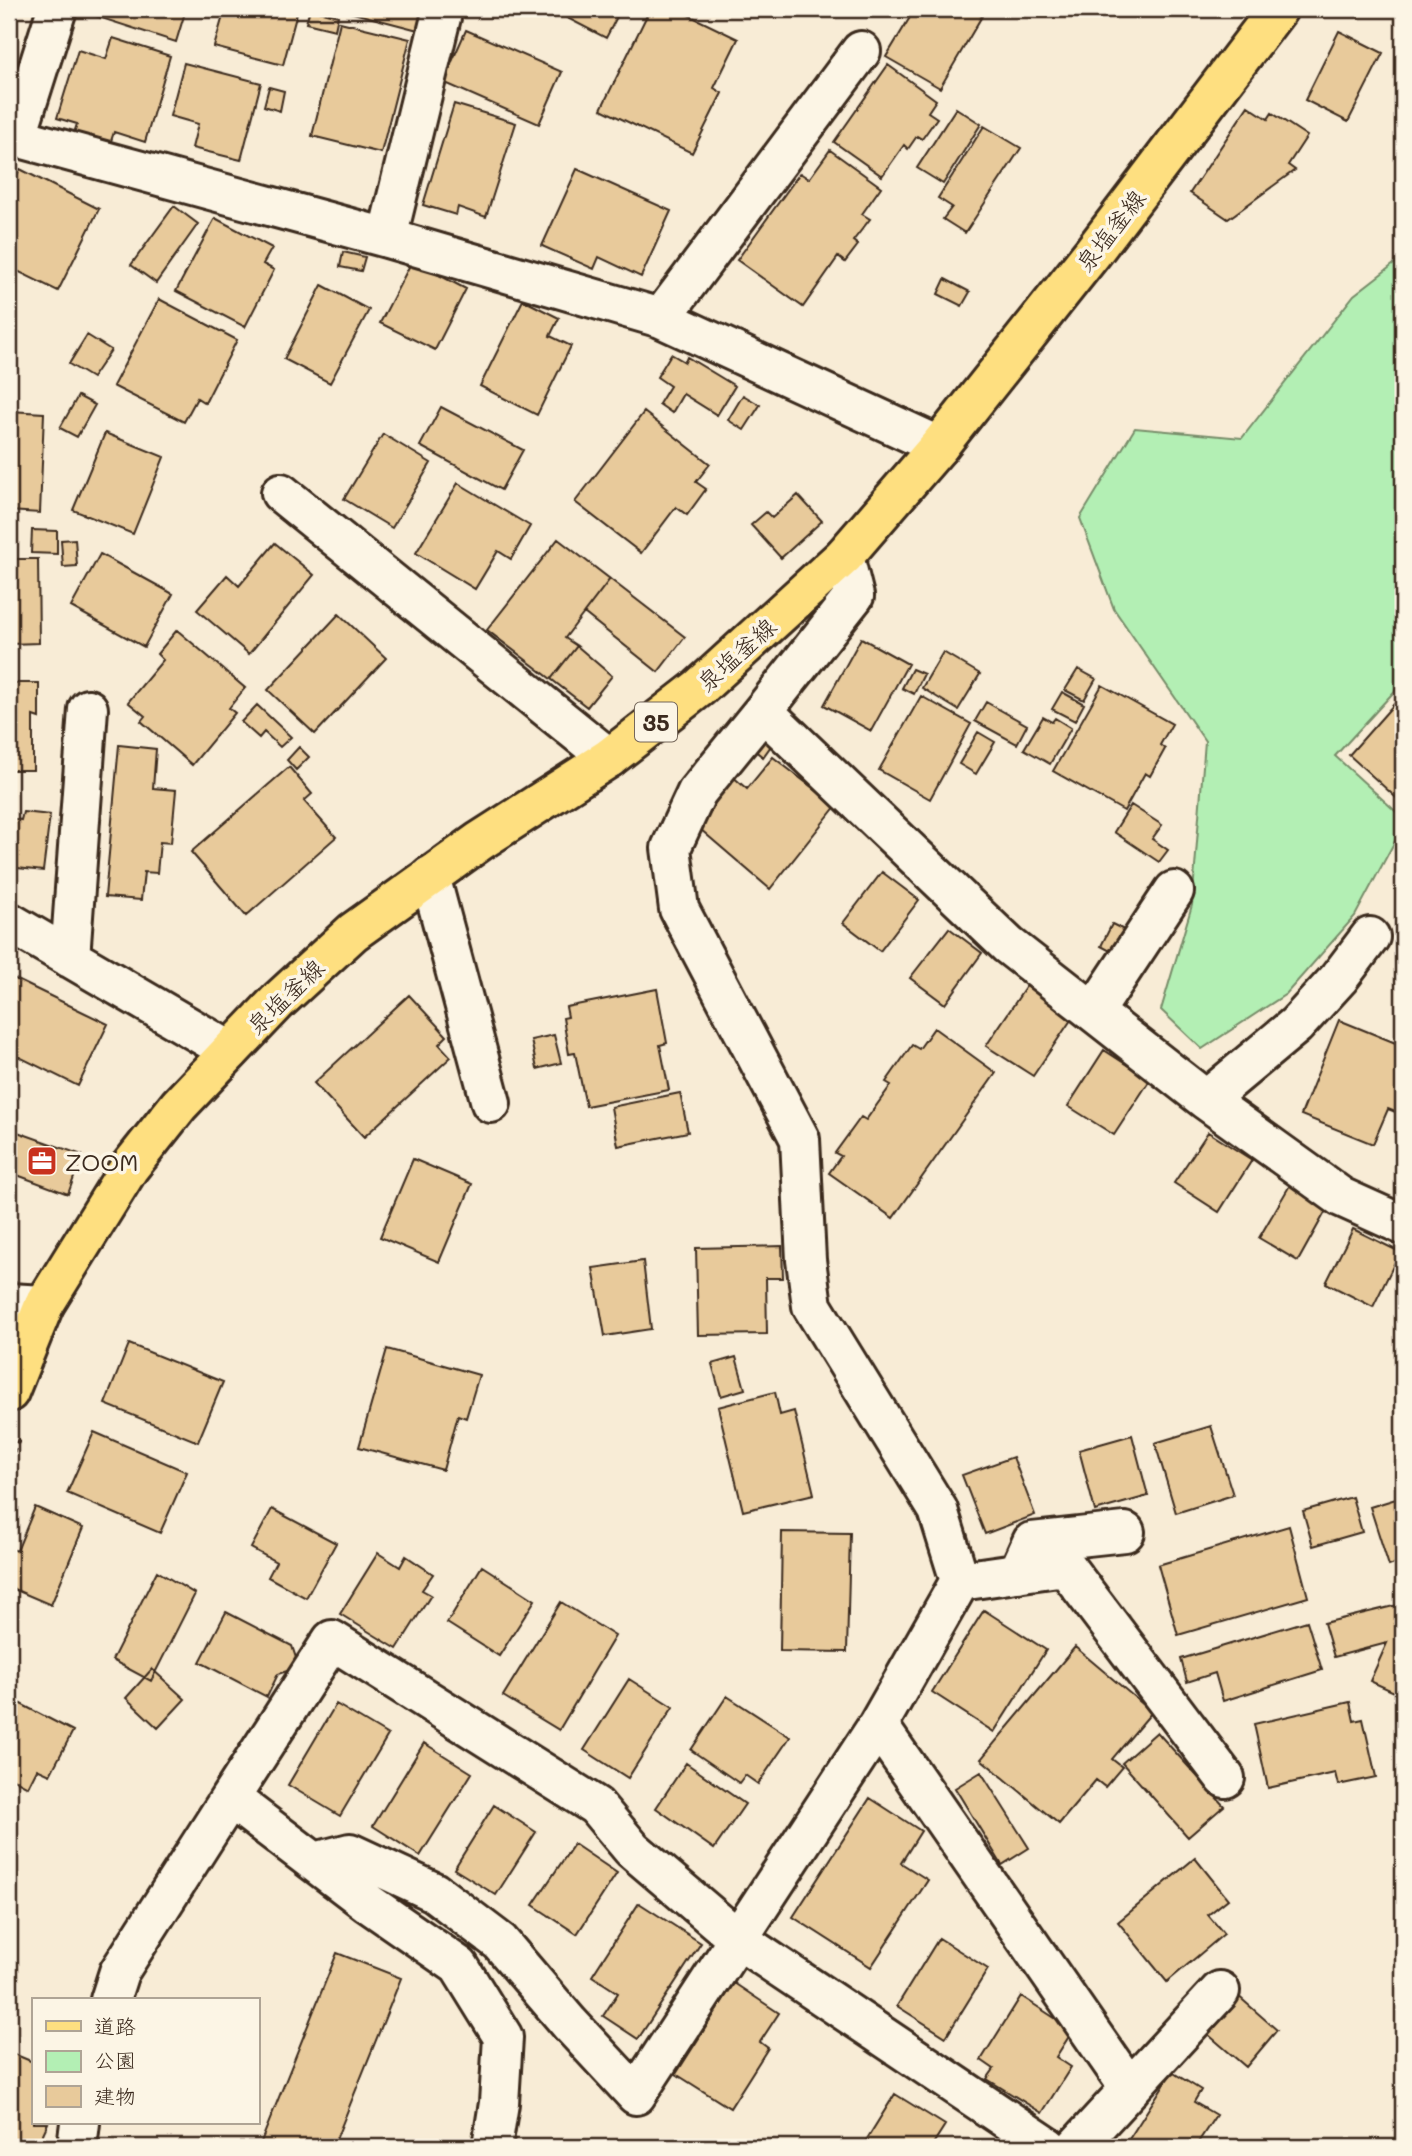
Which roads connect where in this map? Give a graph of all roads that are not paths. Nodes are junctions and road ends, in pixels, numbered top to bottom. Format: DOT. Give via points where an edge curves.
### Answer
graph roads {
  1 [pos="57,9"];
  2 [pos="443,9"];
  3 [pos="1278,9"];
  4 [pos="861,51"];
  5 [pos="12,137"];
  6 [pos="387,238"];
  7 [pos="661,318"];
  8 [pos="939,446"];
  9 [pos="281,494"];
  10 [pos="844,556"];
  11 [pos="88,709"];
  12 [pos="763,711"];
  13 [pos="609,758"];
  14 [pos="430,876"];
  15 [pos="1174,891"];
  16 [pos="9,922"];
  17 [pos="1370,937"];
  18 [pos="70,958"];
  19 [pos="1094,1012"];
  20 [pos="230,1051"];
  21 [pos="1206,1100"];
  22 [pos="491,1103"];
  23 [pos="1403,1225"];
  24 [pos="26,1304"];
  25 [pos="9,1392"];
  26 [pos="1125,1532"];
  27 [pos="1018,1573"];
  28 [pos="960,1581"];
  29 [pos="878,1725"];
  30 [pos="1225,1778"];
  31 [pos="230,1798"];
  32 [pos="315,1862"];
  33 [pos="739,1940"];
  34 [pos="1220,1991"];
  35 [pos="111,1998"];
  36 [pos="1130,2089"];
  37 [pos="80,2124"];
  38 [pos="77,2147"];
  39 [pos="492,2147"];
  40 [pos="1048,2147"];
  41 [pos="1076,2147"];
  1 -- 5 [label="street"];
  2 -- 6 [label="street"];
  3 -- 8 [label="main road, 泉塩釜線 / 35"];
  4 -- 7 [label="street"];
  5 -- 6 [label="street"];
  6 -- 7 [label="street"];
  7 -- 8 [label="street"];
  8 -- 10 [label="main road, 泉塩釜線 / 35"];
  9 -- 13 [label="street"];
  10 -- 12 [label="street" via="854,596"];
  10 -- 13 [label="main road, 泉塩釜線 / 35" via="699,688"];
  11 -- 18 [label="street"];
  12 -- 19 [label="street" via="1007,945"];
  12 -- 28 [label="street" via="697,792 671,848 679,908 800,1139 813,1306 938,1510"];
  13 -- 14 [label="main road, 泉塩釜線 / 35"];
  14 -- 20 [label="main road, 泉塩釜線 / 35" via="353,932"];
  14 -- 22 [label="street"];
  15 -- 19 [label="street"];
  16 -- 18 [label="street"];
  17 -- 21 [label="street" via="1296,1025"];
  18 -- 20 [label="street"];
  19 -- 21 [label="street"];
  20 -- 24 [label="main road, 泉塩釜線 / 35" via="179,1105"];
  21 -- 23 [label="street" via="1341,1197"];
  24 -- 25 [label="main road, 泉塩釜線 / 35"];
  26 -- 27 [label="street" via="1032,1542"];
  27 -- 28 [label="street"];
  27 -- 30 [label="street" via="1065,1566"];
  28 -- 29 [label="street"];
  29 -- 33 [label="street"];
  29 -- 36 [label="street"];
  31 -- 32 [label="street"];
  31 -- 33 [label="street" via="332,1640 596,1806 632,1849"];
  31 -- 35 [label="street" via="119,1972"];
  32 -- 33 [label="street" via="350,1853 434,1892 500,1942 636,2095"];
  32 -- 39 [label="street" via="459,1966 503,2038"];
  33 -- 40 [label="street"];
  34 -- 36 [label="street"];
  36 -- 41 [label="street"];
  37 -- 38 [label="street"];
}
